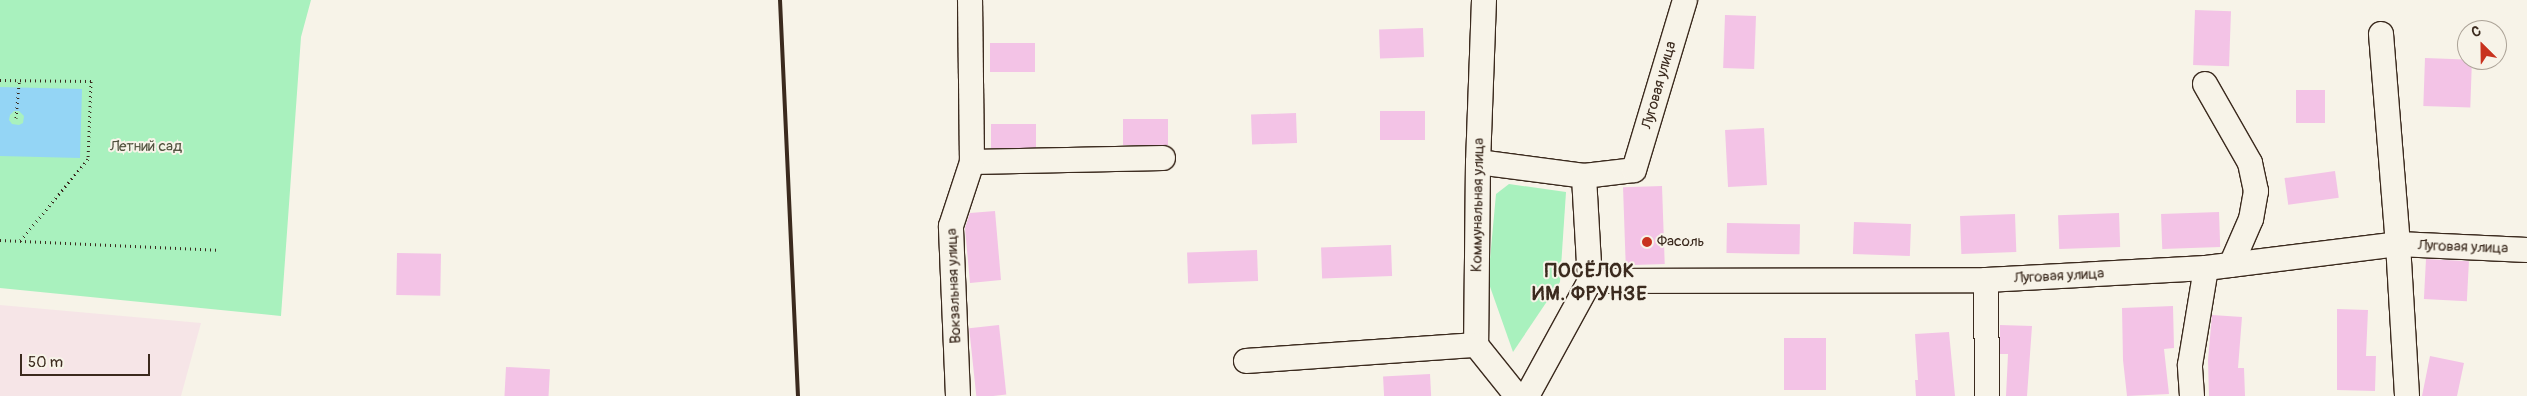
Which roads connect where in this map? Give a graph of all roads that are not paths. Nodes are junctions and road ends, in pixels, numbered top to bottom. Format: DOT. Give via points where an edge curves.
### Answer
graph roads {
  1 [pos="970,0"];
  2 [pos="1484,0"];
  3 [pos="1684,0"];
  4 [pos="2381,34"];
  5 [pos="2206,84"];
  6 [pos="1163,158"];
  7 [pos="972,162"];
  8 [pos="1478,162"];
  9 [pos="1584,176"];
  10 [pos="2398,244"];
  11 [pos="2527,250"];
  12 [pos="2231,265"];
  13 [pos="2206,268"];
  14 [pos="1986,280"];
  15 [pos="1590,281"];
  16 [pos="1476,345"];
  17 [pos="1246,361"];
  18 [pos="958,396"];
  19 [pos="1517,396"];
  20 [pos="1527,396"];
  21 [pos="1987,396"];
  22 [pos="2192,396"];
  23 [pos="2407,396"];
  1 -- 7 [label="street, Вокзальная улица"];
  2 -- 8 [label="street, Коммунальная улица"];
  3 -- 9 [label="street, Луговая улица" via="1634,170"];
  4 -- 10 [label="street"];
  5 -- 12 [label="street" via="2250,163 2256,191 2251,219"];
  6 -- 7 [label="street"];
  7 -- 18 [label="street, Вокзальная улица" via="951,226"];
  8 -- 9 [label="street"];
  8 -- 16 [label="street, Коммунальная улица"];
  9 -- 15 [label="street"];
  10 -- 11 [label="street, Луговая улица"];
  10 -- 12 [label="street, Луговая улица"];
  10 -- 23 [label="street"];
  12 -- 13 [label="street, Луговая улица"];
  13 -- 14 [label="street, Луговая улица"];
  13 -- 22 [label="street" via="2190,365"];
  14 -- 15 [label="street, Луговая улица"];
  14 -- 21 [label="street"];
  15 -- 20 [label="street"];
  16 -- 17 [label="street"];
  16 -- 19 [label="street"];
}
